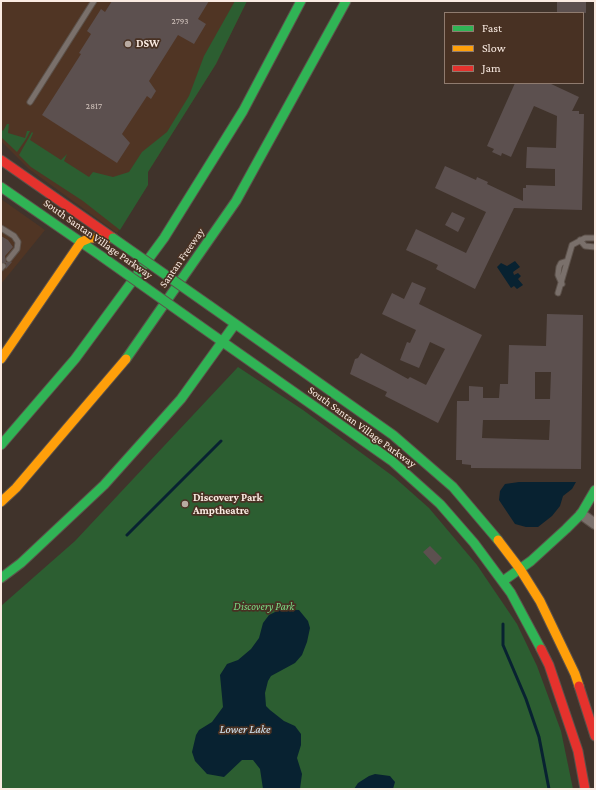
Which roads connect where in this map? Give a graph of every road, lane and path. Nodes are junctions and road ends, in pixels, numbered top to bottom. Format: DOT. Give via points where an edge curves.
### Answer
graph roads {
  1 [pos="94,1"];
  2 [pos="301,1"];
  3 [pos="346,1"];
  4 [pos="30,102"];
  5 [pos="1,160"];
  6 [pos="1,187"];
  7 [pos="1,228"];
  8 [pos="113,238"];
  9 [pos="595,238"];
  10 [pos="580,240"];
  11 [pos="81,242"];
  12 [pos="595,247"];
  13 [pos="9,259"];
  14 [pos="558,293"];
  15 [pos="235,324"];
  16 [pos="222,342"];
  17 [pos="1,359"];
  18 [pos="1,445"];
  19 [pos="595,490"];
  20 [pos="1,502"];
  21 [pos="581,514"];
  22 [pos="595,524"];
  23 [pos="520,569"];
  24 [pos="1,578"];
  25 [pos="503,581"];
  26 [pos="595,736"];
  27 [pos="585,789"];
  1 -- 4 [label="lane"];
  2 -- 18 [label="main road" via="243,111 164,238 75,359"];
  3 -- 20 [label="main road, Santan Freeway" via="236,201 125,360 16,488"];
  5 -- 8 [label="main road, South Santan Village Parkway"];
  6 -- 11 [label="main road, South Santan Village Parkway"];
  7 -- 13 [label="lane" via="14,236 18,242 17,249"];
  8 -- 11 [label="main road" via="90,238"];
  8 -- 15 [label="main road, South Santan Village Parkway, bridge"];
  9 -- 10 [label="lane"];
  10 -- 12 [label="lane" via="585,246"];
  10 -- 14 [label="lane" via="572,245"];
  11 -- 16 [label="main road, South Santan Village Parkway, bridge"];
  11 -- 17 [label="main road"];
  15 -- 16 [label="main road"];
  15 -- 23 [label="main road, South Santan Village Parkway" via="373,420 420,457 474,510"];
  16 -- 24 [label="main road" via="181,399 104,485 21,563"];
  16 -- 25 [label="main road, South Santan Village Parkway" via="392,461 440,504"];
  19 -- 21 [label="main road"];
  21 -- 22 [label="street"];
  21 -- 23 [label="main road"];
  23 -- 25 [label="main road"];
  23 -- 26 [label="main road, South Santan Village Parkway" via="540,601 564,649"];
  25 -- 27 [label="main road, South Santan Village Parkway" via="549,665 578,751"];
}
